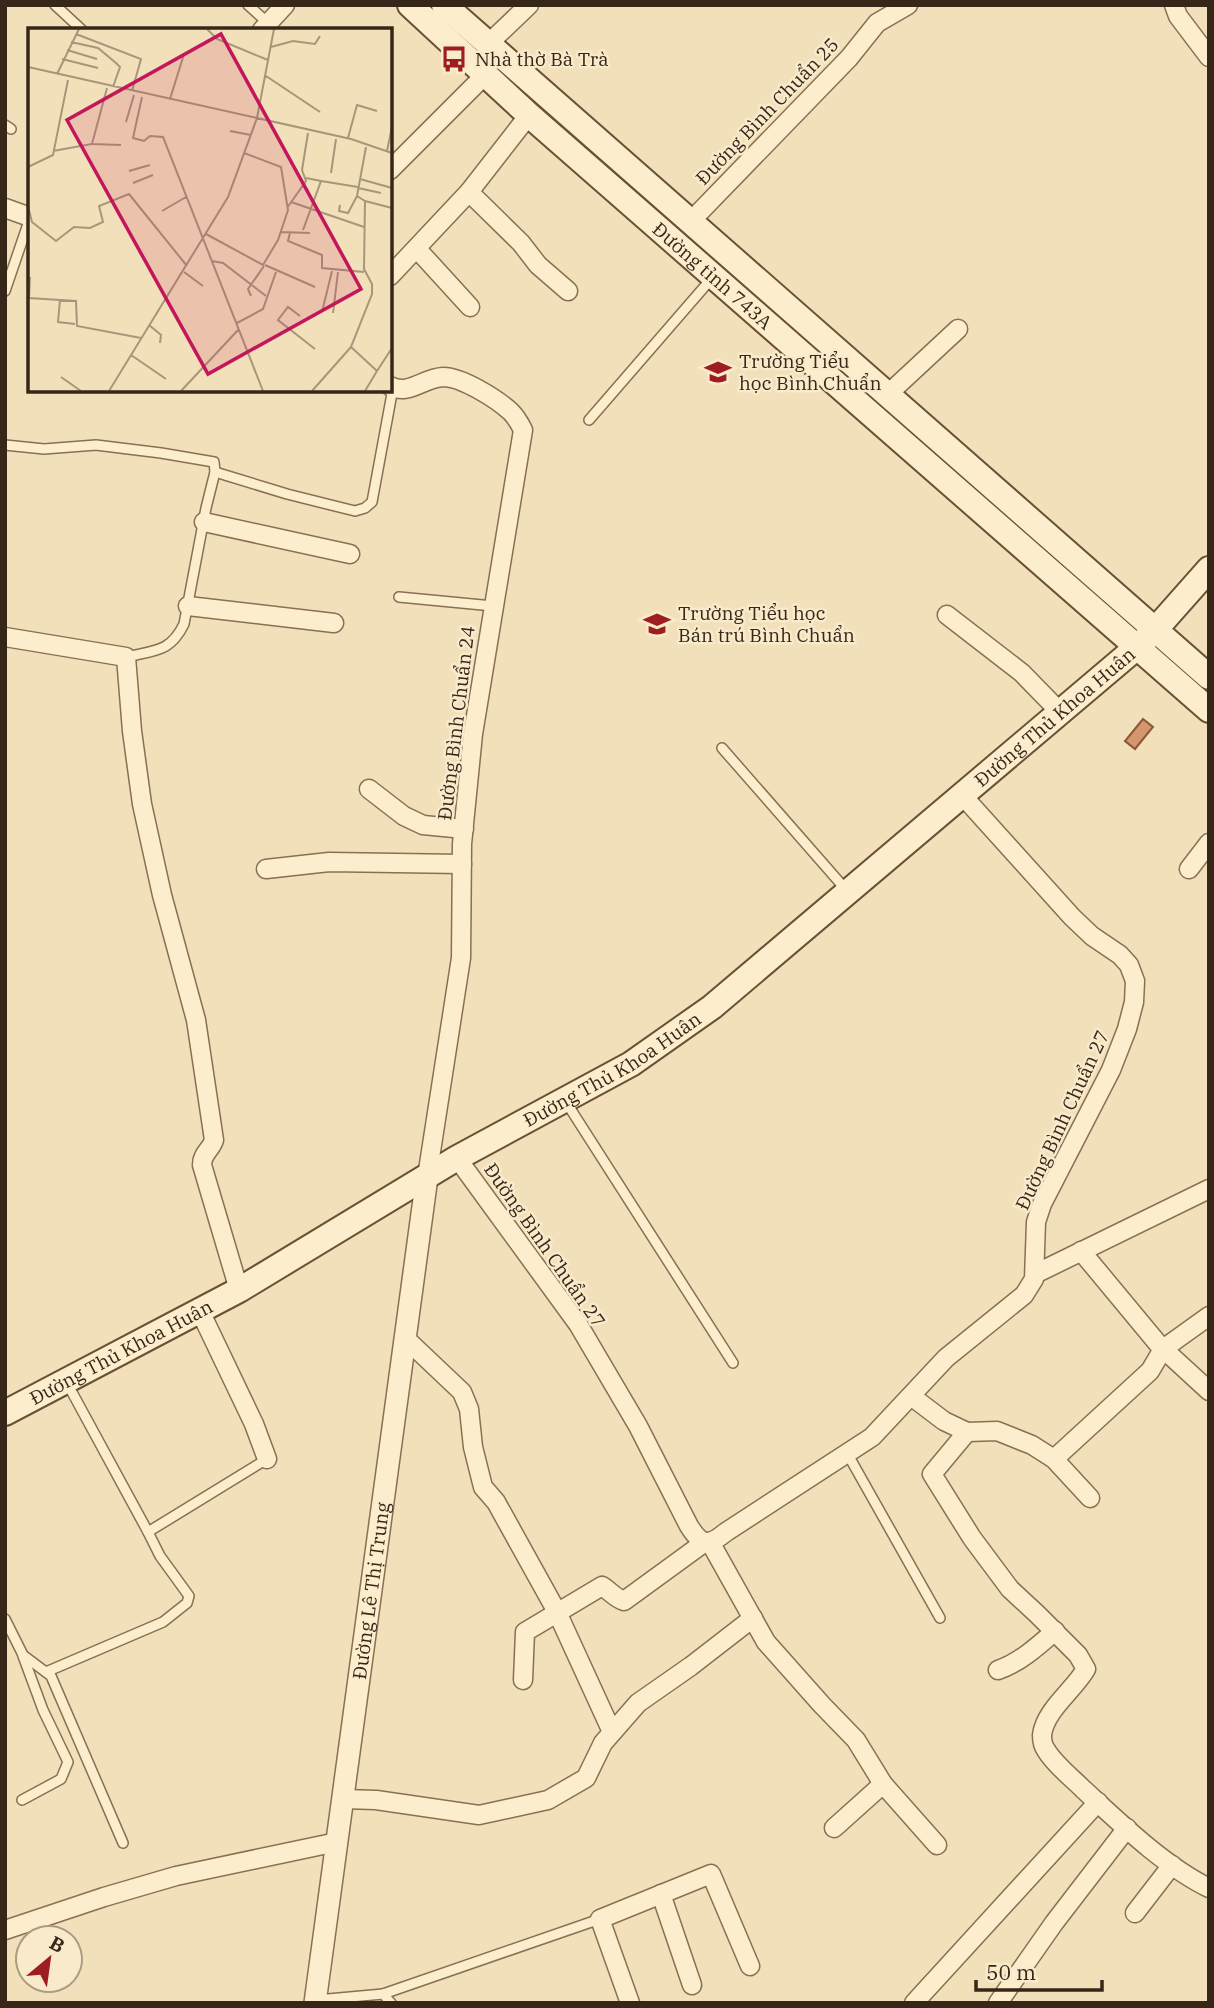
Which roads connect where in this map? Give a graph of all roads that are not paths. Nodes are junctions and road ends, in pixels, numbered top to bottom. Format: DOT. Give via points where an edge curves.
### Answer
graph roads {
  1 [pos="55,5"];
  2 [pos="248,5"];
  3 [pos="285,5"];
  4 [pos="410,5"];
  5 [pos="529,5"];
  6 [pos="908,5"];
  7 [pos="1174,5"];
  8 [pos="450,21"];
  9 [pos="265,27"];
  10 [pos="80,28"];
  11 [pos="488,44"];
  12 [pos="1209,57"];
  13 [pos="485,75"];
  14 [pos="529,115"];
  15 [pos="392,168"];
  16 [pos="469,192"];
  17 [pos="5,208"];
  18 [pos="28,216"];
  19 [pos="690,222"];
  20 [pos="28,223"];
  21 [pos="417,248"];
  22 [pos="392,274"];
  23 [pos="713,277"];
  24 [pos="5,291"];
  25 [pos="568,291"];
  26 [pos="470,307"];
  27 [pos="958,329"];
  28 [pos="392,387"];
  29 [pos="391,392"];
  30 [pos="887,395"];
  31 [pos="589,420"];
  32 [pos="5,445"];
  33 [pos="215,472"];
  34 [pos="204,522"];
  35 [pos="350,554"];
  36 [pos="1209,569"];
  37 [pos="399,597"];
  38 [pos="188,606"];
  39 [pos="493,606"];
  40 [pos="947,615"];
  41 [pos="334,622"];
  42 [pos="5,637"];
  43 [pos="1146,638"];
  44 [pos="126,657"];
  45 [pos="1209,677"];
  46 [pos="1209,710"];
  47 [pos="1060,712"];
  48 [pos="722,748"];
  49 [pos="369,789"];
  50 [pos="962,795"];
  51 [pos="464,829"];
  52 [pos="1209,843"];
  53 [pos="462,864"];
  54 [pos="266,869"];
  55 [pos="1189,869"];
  56 [pos="848,892"];
  57 [pos="565,1100"];
  58 [pos="457,1158"];
  59 [pos="427,1177"];
  60 [pos="1209,1189"];
  61 [pos="1081,1251"];
  62 [pos="1035,1274"];
  63 [pos="239,1290"];
  64 [pos="200,1311"];
  65 [pos="1209,1316"];
  66 [pos="405,1338"];
  67 [pos="1163,1349"];
  68 [pos="733,1363"];
  69 [pos="66,1381"];
  70 [pos="1209,1391"];
  71 [pos="911,1396"];
  72 [pos="5,1413"];
  73 [pos="967,1432"];
  74 [pos="848,1453"];
  75 [pos="1054,1459"];
  76 [pos="267,1460"];
  77 [pos="1090,1498"];
  78 [pos="148,1532"];
  79 [pos="708,1542"];
  80 [pos="556,1612"];
  81 [pos="753,1618"];
  82 [pos="940,1618"];
  83 [pos="5,1619"];
  84 [pos="1055,1631"];
  85 [pos="23,1655"];
  86 [pos="998,1670"];
  87 [pos="46,1672"];
  88 [pos="523,1680"];
  89 [pos="612,1732"];
  90 [pos="883,1783"];
  91 [pos="343,1799"];
  92 [pos="22,1800"];
  93 [pos="1098,1802"];
  94 [pos="834,1828"];
  95 [pos="1127,1828"];
  96 [pos="337,1842"];
  97 [pos="122,1843"];
  98 [pos="937,1844"];
  99 [pos="1172,1865"];
  100 [pos="1209,1888"];
  101 [pos="661,1894"];
  102 [pos="1135,1913"];
  103 [pos="600,1919"];
  104 [pos="5,1930"];
  105 [pos="750,1966"];
  106 [pos="692,1985"];
  107 [pos="383,1994"];
  108 [pos="316,2001"];
  109 [pos="391,2003"];
  110 [pos="631,2003"];
  111 [pos="914,2003"];
  112 [pos="998,2003"];
  1 -- 10 [label="lane"];
  2 -- 9 [label="lane"];
  3 -- 9 [label="street"];
  4 -- 8 [label="main road, Đường tỉnh 743A"];
  5 -- 11 [label="street"];
  6 -- 19 [label="street, Đường Bình Chuẩn 25" via="877,23 849,58"];
  7 -- 12 [label="street"];
  8 -- 11 [label="main road, Đường tỉnh 743A"];
  8 -- 13 [label="main road, Đường tỉnh 743A"];
  11 -- 19 [label="main road, Đường tỉnh 743A"];
  13 -- 14 [label="main road, Đường tỉnh 743A"];
  13 -- 15 [label="street"];
  14 -- 16 [label="street"];
  14 -- 23 [label="main road, Đường tỉnh 743A"];
  16 -- 21 [label="street"];
  16 -- 25 [label="street"];
  17 -- 18 [label="street"];
  19 -- 30 [label="main road, Đường tỉnh 743A"];
  20 -- 24 [label="lane"];
  21 -- 22 [label="street"];
  21 -- 26 [label="street"];
  23 -- 31 [label="lane"];
  23 -- 43 [label="main road, Đường tỉnh 743A"];
  27 -- 30 [label="street"];
  28 -- 39 [label="street, Đường Bình Chuẩn 24" via="406,390 445,377 490,397 513,413 523,430"];
  29 -- 33 [label="lane" via="372,502 365,508 355,511"];
  30 -- 43 [label="main road, Đường tỉnh 743A"];
  32 -- 33 [label="lane" via="44,449 96,445 161,453 214,462"];
  33 -- 34 [label="lane"];
  34 -- 35 [label="street"];
  34 -- 38 [label="lane"];
  36 -- 43 [label="main road, Đường Thủ Khoa Huân"];
  37 -- 39 [label="lane"];
  38 -- 41 [label="street"];
  38 -- 44 [label="lane" via="177,639 163,648"];
  39 -- 51 [label="street, Đường Bình Chuẩn 24" via="472,734"];
  40 -- 47 [label="street" via="1022,673"];
  42 -- 44 [label="street"];
  43 -- 45 [label="main road, Đường tỉnh 743A"];
  43 -- 46 [label="main road, Đường tỉnh 743A"];
  43 -- 47 [label="main road, Đường Thủ Khoa Huân"];
  44 -- 63 [label="street" via="142,804 196,1020 214,1140 202,1165"];
  47 -- 50 [label="main road, Đường Thủ Khoa Huân"];
  48 -- 56 [label="lane"];
  49 -- 51 [label="street" via="423,825"];
  50 -- 56 [label="main road, Đường Thủ Khoa Huân"];
  50 -- 62 [label="street, Đường Bình Chuẩn 27" via="1072,917 1120,955 1135,981 1127,1029 1111,1070 1042,1204 1036,1222"];
  51 -- 53 [label="street, Đường Bình Chuẩn 24"];
  52 -- 55 [label="street"];
  53 -- 54 [label="street" via="329,862"];
  53 -- 59 [label="street, Đường Bình Chuẩn 24" via="461,958"];
  56 -- 57 [label="main road, Đường Thủ Khoa Huân" via="712,1007 631,1065"];
  57 -- 58 [label="main road, Đường Thủ Khoa Huân"];
  57 -- 68 [label="lane"];
  58 -- 59 [label="main road, Đường Thủ Khoa Huân"];
  58 -- 79 [label="street, Đường Bình Chuẩn 27" via="578,1324 689,1526 697,1538"];
  59 -- 63 [label="main road, Đường Thủ Khoa Huân"];
  59 -- 66 [label="street, Đường Lê Thị Trung"];
  60 -- 61 [label="street"];
  61 -- 62 [label="street"];
  61 -- 67 [label="street"];
  62 -- 71 [label="street" via="1024,1295 946,1358"];
  63 -- 64 [label="main road, Đường Thủ Khoa Huân"];
  64 -- 69 [label="main road, Đường Thủ Khoa Huân"];
  64 -- 76 [label="street"];
  65 -- 67 [label="street"];
  66 -- 80 [label="street" via="462,1392 483,1487 496,1502"];
  66 -- 91 [label="street, Đường Lê Thị Trung"];
  67 -- 70 [label="street"];
  67 -- 75 [label="street" via="1150,1371"];
  69 -- 72 [label="main road, Đường Thủ Khoa Huân"];
  69 -- 78 [label="lane"];
  71 -- 73 [label="street"];
  71 -- 74 [label="street" via="872,1437"];
  73 -- 75 [label="street" via="997,1431"];
  73 -- 84 [label="street" via="932,1474 1010,1589"];
  74 -- 79 [label="street"];
  74 -- 82 [label="lane"];
  75 -- 77 [label="street"];
  76 -- 78 [label="lane"];
  78 -- 87 [label="lane" via="189,1596 187,1603 163,1622"];
  79 -- 80 [label="street" via="624,1601 602,1586"];
  79 -- 81 [label="street, Đường Bình Chuẩn 27"];
  80 -- 88 [label="street" via="525,1632"];
  80 -- 89 [label="street"];
  81 -- 89 [label="street" via="638,1703"];
  81 -- 90 [label="street, Đường Bình Chuẩn 27" via="766,1642 856,1740"];
  83 -- 85 [label="lane"];
  84 -- 86 [label="street"];
  84 -- 93 [label="street" via="1086,1669 1053,1711 1042,1736 1044,1748"];
  85 -- 87 [label="lane"];
  85 -- 92 [label="lane" via="68,1762 61,1779"];
  87 -- 97 [label="lane"];
  89 -- 91 [label="street" via="586,1778 548,1800 479,1815"];
  90 -- 94 [label="street"];
  90 -- 98 [label="street, Đường Bình Chuẩn 27"];
  91 -- 96 [label="street, Đường Lê Thị Trung"];
  93 -- 95 [label="street"];
  93 -- 111 [label="street"];
  95 -- 99 [label="street"];
  95 -- 112 [label="street"];
  96 -- 104 [label="street" via="176,1877"];
  96 -- 108 [label="street, Đường Lê Thị Trung"];
  99 -- 100 [label="street"];
  99 -- 102 [label="street"];
  101 -- 103 [label="street"];
  101 -- 105 [label="street" via="711,1874"];
  101 -- 106 [label="street"];
  103 -- 107 [label="lane"];
  103 -- 110 [label="street"];
  107 -- 108 [label="lane"];
  107 -- 109 [label="lane"];
}
